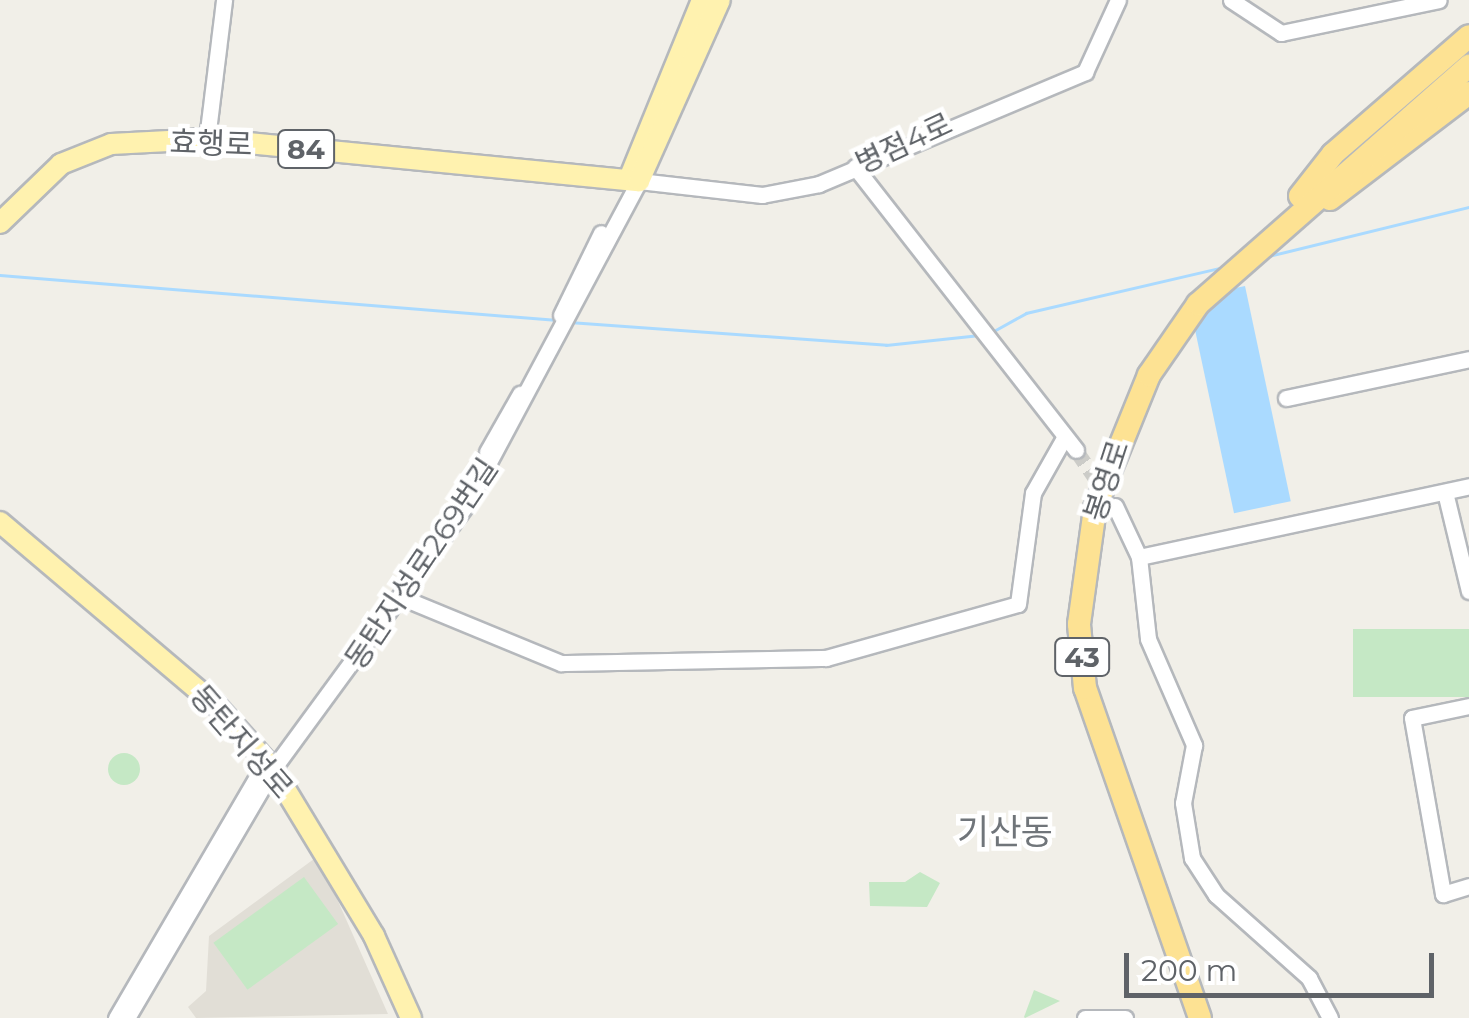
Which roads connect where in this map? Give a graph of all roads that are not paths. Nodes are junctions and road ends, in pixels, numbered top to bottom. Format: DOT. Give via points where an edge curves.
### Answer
graph roads {
  1 [pos="224,0"];
  2 [pos="702,0"];
  3 [pos="720,0"];
  4 [pos="1118,0"];
  5 [pos="1231,0"];
  6 [pos="1439,0"];
  7 [pos="1469,36"];
  8 [pos="1469,66"];
  9 [pos="1469,93"];
  10 [pos="207,140"];
  11 [pos="855,167"];
  12 [pos="633,181"];
  13 [pos="0,223"];
  14 [pos="1266,239"];
  15 [pos="551,347"];
  16 [pos="1469,359"];
  17 [pos="1286,398"];
  18 [pos="1064,438"];
  19 [pos="1076,450"];
  20 [pos="1469,486"];
  21 [pos="1446,492"];
  22 [pos="1116,506"];
  23 [pos="0,522"];
  24 [pos="1139,557"];
  25 [pos="1469,591"];
  26 [pos="403,598"];
  27 [pos="1469,706"];
  28 [pos="270,766"];
  29 [pos="1469,886"];
  30 [pos="116,1018"];
  31 [pos="127,1018"];
  32 [pos="411,1018"];
  33 [pos="1086,1018"];
  34 [pos="1125,1018"];
  35 [pos="1200,1018"];
  36 [pos="1330,1018"];
  1 -- 10 [label="street"];
  2 -- 12 [label="main road"];
  3 -- 12 [label="main road"];
  4 -- 11 [label="street, 병점4로" via="1085,72"];
  5 -- 6 [label="street" via="1280,32"];
  7 -- 14 [label="highway" via="1333,154"];
  8 -- 14 [label="highway, 봉영로 / 43"];
  9 -- 14 [label="highway" via="1375,170"];
  10 -- 12 [label="main road, 효행로 / 84"];
  10 -- 13 [label="main road, 효행로 / 84" via="111,144 62,164"];
  11 -- 12 [label="street, 병점4로" via="794,193"];
  11 -- 18 [label="street"];
  12 -- 15 [label="street"];
  14 -- 35 [label="highway, 봉영로 / 43" via="1198,304 1112,454 1084,556 1080,624 1105,763"];
  15 -- 26 [label="street, 동탄지성로269번길"];
  15 -- 28 [label="street" via="403,584"];
  16 -- 17 [label="street"];
  18 -- 19 [label="street"];
  18 -- 26 [label="street" via="1033,493 1018,604 839,655 561,663"];
  20 -- 21 [label="street"];
  21 -- 24 [label="street"];
  21 -- 25 [label="street"];
  22 -- 24 [label="street"];
  23 -- 28 [label="main road, 동탄지성로" via="216,705"];
  24 -- 36 [label="street" via="1148,639 1194,745 1183,813 1192,858 1216,896 1309,978"];
  26 -- 28 [label="street, 동탄지성로269번길"];
  27 -- 29 [label="street" via="1412,718 1443,894"];
  28 -- 30 [label="street" via="173,908"];
  28 -- 31 [label="street"];
  28 -- 32 [label="main road, 동탄지성로" via="374,936"];
  33 -- 34 [label="street"];
}
